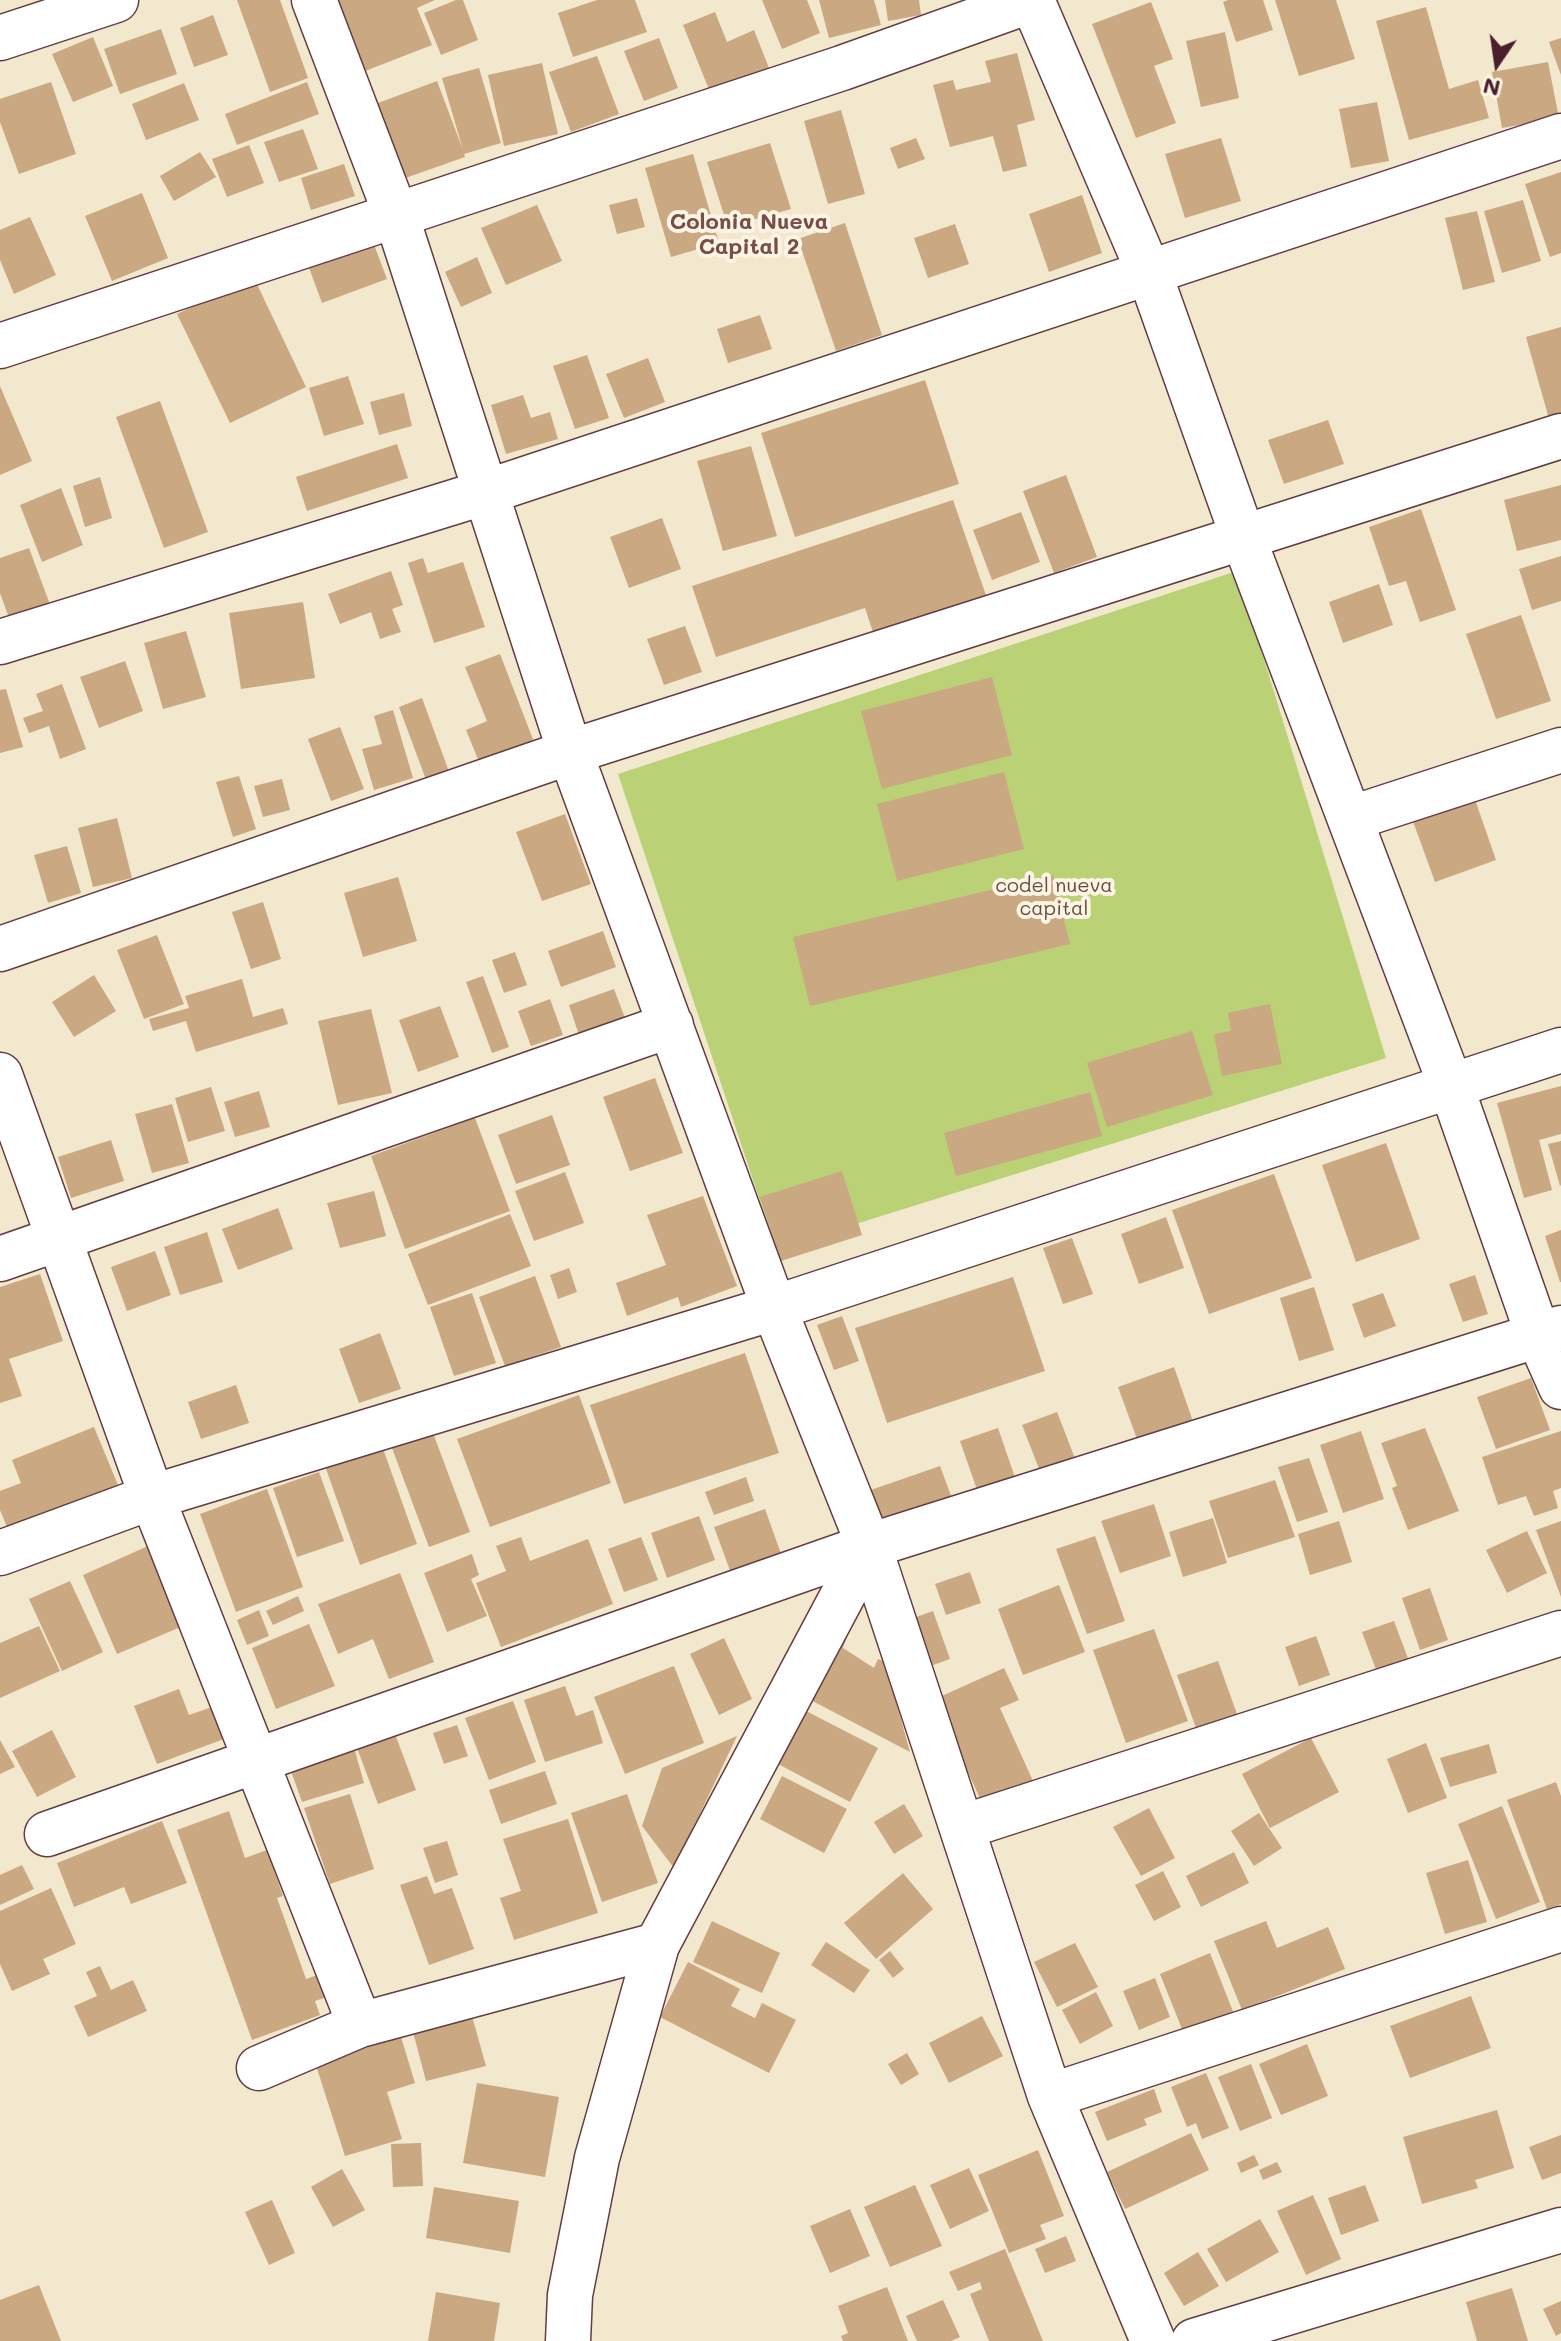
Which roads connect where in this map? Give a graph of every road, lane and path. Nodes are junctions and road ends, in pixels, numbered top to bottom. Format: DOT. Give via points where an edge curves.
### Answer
graph roads {
  1 [pos="116,0"];
  2 [pos="314,0"];
  3 [pos="1032,0"];
  4 [pos="0,38"];
  5 [pos="1561,136"];
  6 [pos="396,215"];
  7 [pos="1150,275"];
  8 [pos="0,346"];
  9 [pos="1561,436"];
  10 [pos="483,493"];
  11 [pos="1243,537"];
  12 [pos="0,642"];
  13 [pos="1561,750"];
  14 [pos="570,752"];
  15 [pos="1352,818"];
  16 [pos="0,949"];
  17 [pos="671,1025"];
  18 [pos="1561,1050"];
  19 [pos="0,1075"];
  20 [pos="1451,1086"];
  21 [pos="56,1238"];
  22 [pos="0,1259"];
  23 [pos="774,1308"];
  24 [pos="1550,1331"];
  25 [pos="1561,1387"];
  26 [pos="152,1497"];
  27 [pos="869,1546"];
  28 [pos="0,1553"];
  29 [pos="1561,1633"];
  30 [pos="255,1758"];
  31 [pos="963,1827"];
  32 [pos="47,1834"];
  33 [pos="1561,1929"];
  34 [pos="657,1945"];
  35 [pos="360,2025"];
  36 [pos="259,2068"];
  37 [pos="1050,2096"];
  38 [pos="1561,2230"];
  39 [pos="568,2341"];
  40 [pos="1153,2341"];
  41 [pos="1194,2341"];
  1 -- 4 [label="street"];
  2 -- 6 [label="street"];
  3 -- 6 [label="street"];
  3 -- 7 [label="street"];
  5 -- 7 [label="street"];
  6 -- 8 [label="street"];
  6 -- 10 [label="street"];
  7 -- 10 [label="street"];
  7 -- 11 [label="street"];
  9 -- 11 [label="street"];
  10 -- 12 [label="street"];
  10 -- 14 [label="street"];
  11 -- 14 [label="street"];
  11 -- 15 [label="street"];
  13 -- 15 [label="street"];
  14 -- 16 [label="street"];
  14 -- 17 [label="street"];
  15 -- 20 [label="street"];
  17 -- 21 [label="street"];
  17 -- 23 [label="street"];
  18 -- 20 [label="street"];
  19 -- 21 [label="street"];
  20 -- 23 [label="street"];
  20 -- 24 [label="street"];
  21 -- 22 [label="street"];
  21 -- 26 [label="street"];
  23 -- 26 [label="street"];
  23 -- 27 [label="street"];
  24 -- 25 [label="street"];
  24 -- 27 [label="street"];
  26 -- 28 [label="street"];
  26 -- 30 [label="street"];
  27 -- 30 [label="street"];
  27 -- 31 [label="street"];
  27 -- 34 [label="street"];
  29 -- 31 [label="street"];
  30 -- 32 [label="street"];
  30 -- 35 [label="street"];
  31 -- 37 [label="street"];
  33 -- 37 [label="street"];
  34 -- 35 [label="street"];
  34 -- 39 [label="street" via="597,2158 570,2295"];
  35 -- 36 [label="street"];
  37 -- 40 [label="street"];
  38 -- 41 [label="street"];
}
